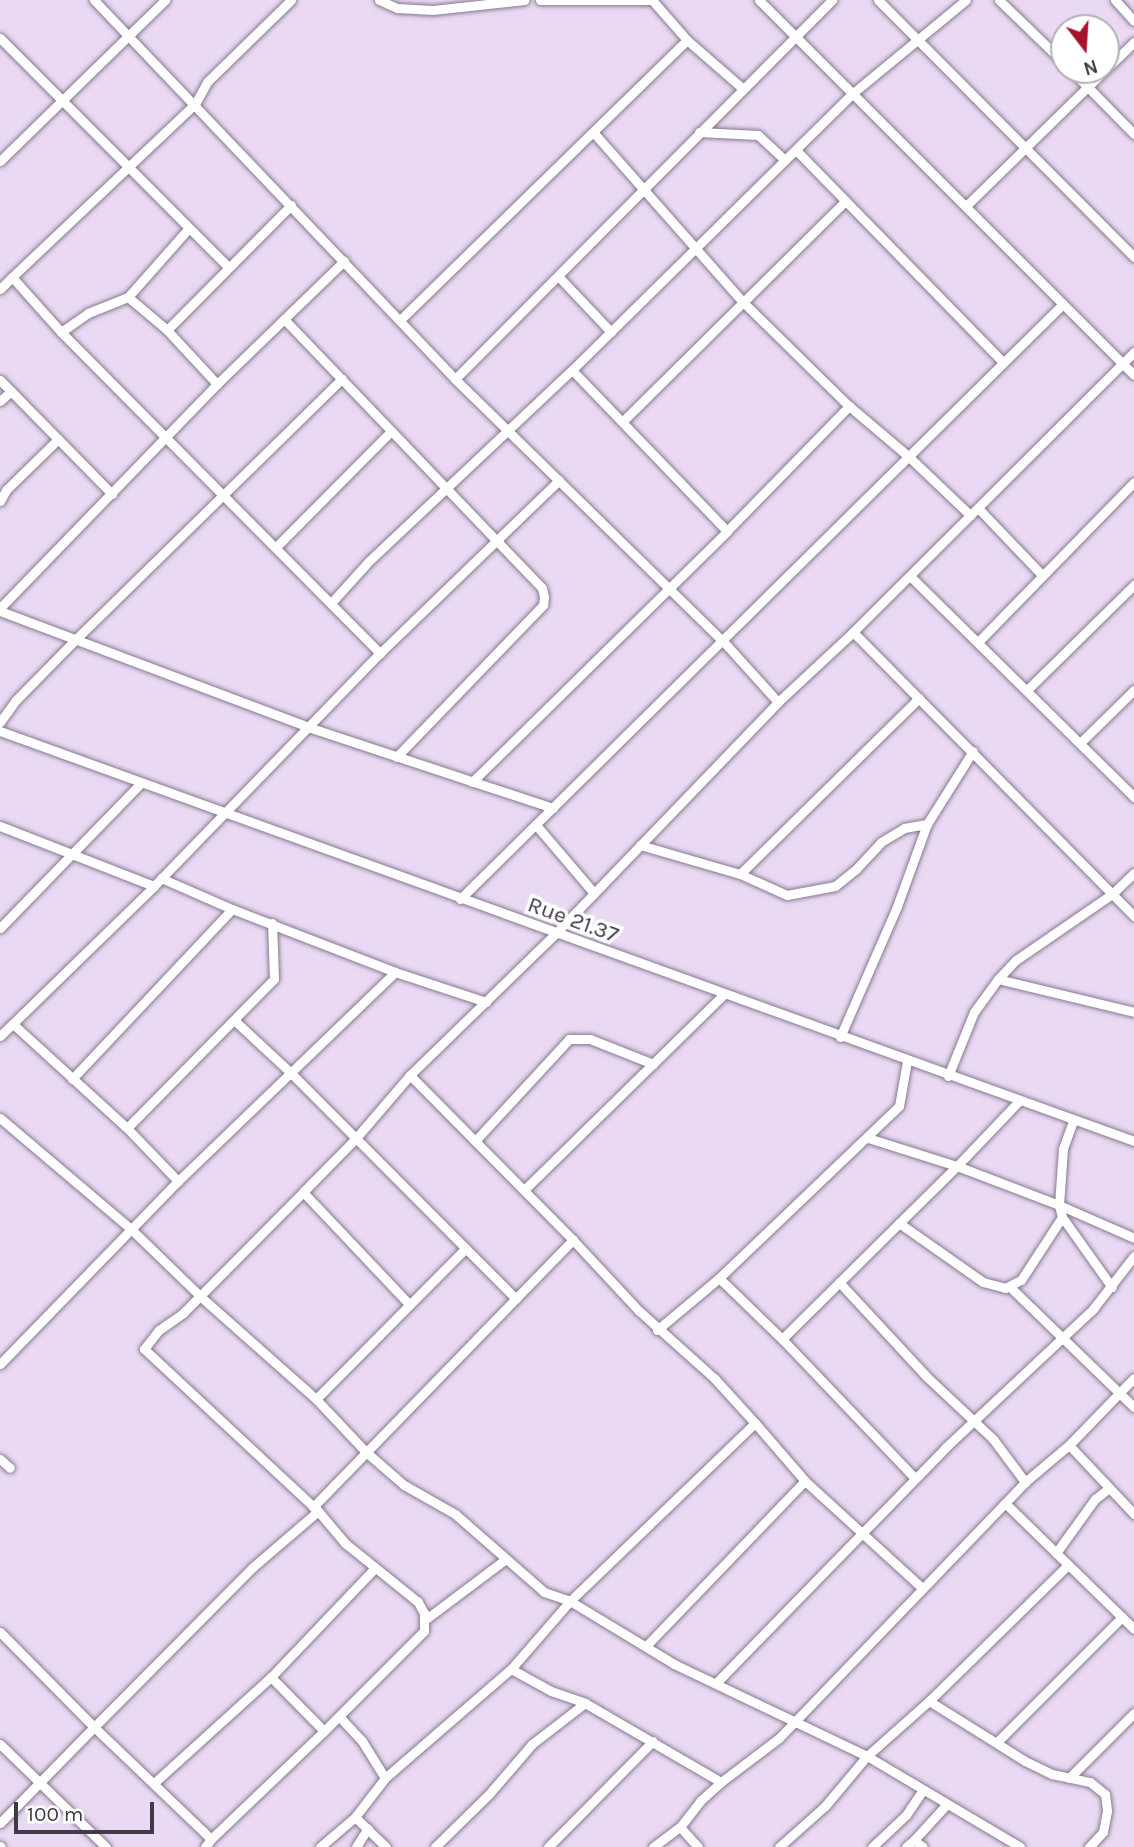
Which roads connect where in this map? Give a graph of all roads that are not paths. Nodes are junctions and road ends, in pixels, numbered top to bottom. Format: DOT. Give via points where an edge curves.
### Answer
graph roads {
  1 [pos="94,0"];
  2 [pos="165,0"];
  3 [pos="291,0"];
  4 [pos="379,0"];
  5 [pos="524,0"];
  6 [pos="540,0"];
  7 [pos="653,0"];
  8 [pos="759,0"];
  9 [pos="832,0"];
  10 [pos="878,0"];
  11 [pos="966,0"];
  12 [pos="999,0"];
  13 [pos="1115,0"];
  14 [pos="1134,21"];
  15 [pos="130,34"];
  16 [pos="796,35"];
  17 [pos="687,40"];
  18 [pos="919,40"];
  19 [pos="1134,42"];
  20 [pos="2,43"];
  21 [pos="1050,50"];
  22 [pos="1120,56"];
  23 [pos="1085,84"];
  24 [pos="1091,84"];
  25 [pos="1088,87"];
  26 [pos="742,88"];
  27 [pos="853,93"];
  28 [pos="62,100"];
  29 [pos="195,104"];
  30 [pos="593,132"];
  31 [pos="699,132"];
  32 [pos="1134,134"];
  33 [pos="1026,149"];
  34 [pos="796,150"];
  35 [pos="785,160"];
  36 [pos="0,161"];
  37 [pos="130,168"];
  38 [pos="644,189"];
  39 [pos="845,201"];
  40 [pos="291,205"];
  41 [pos="967,205"];
  42 [pos="189,228"];
  43 [pos="696,248"];
  44 [pos="1134,257"];
  45 [pos="344,261"];
  46 [pos="228,267"];
  47 [pos="558,276"];
  48 [pos="12,278"];
  49 [pos="0,289"];
  50 [pos="128,297"];
  51 [pos="743,302"];
  52 [pos="1063,304"];
  53 [pos="284,319"];
  54 [pos="400,320"];
  55 [pos="167,330"];
  56 [pos="611,331"];
  57 [pos="61,332"];
  58 [pos="1134,352"];
  59 [pos="1002,361"];
  60 [pos="1123,363"];
  61 [pos="572,370"];
  62 [pos="1134,374"];
  63 [pos="342,379"];
  64 [pos="455,379"];
  65 [pos="0,380"];
  66 [pos="217,384"];
  67 [pos="11,391"];
  68 [pos="0,401"];
  69 [pos="849,406"];
  70 [pos="623,421"];
  71 [pos="508,430"];
  72 [pos="391,431"];
  73 [pos="167,437"];
  74 [pos="58,439"];
  75 [pos="908,456"];
  76 [pos="559,480"];
  77 [pos="1134,482"];
  78 [pos="444,489"];
  79 [pos="112,494"];
  80 [pos="225,494"];
  81 [pos="0,501"];
  82 [pos="974,512"];
  83 [pos="727,531"];
  84 [pos="496,543"];
  85 [pos="276,547"];
  86 [pos="1041,574"];
  87 [pos="910,576"];
  88 [pos="1134,585"];
  89 [pos="669,589"];
  90 [pos="331,603"];
  91 [pos="0,609"];
  92 [pos="853,632"];
  93 [pos="723,640"];
  94 [pos="74,641"];
  95 [pos="978,642"];
  96 [pos="380,653"];
  97 [pos="1027,690"];
  98 [pos="1134,690"];
  99 [pos="919,698"];
  100 [pos="778,702"];
  101 [pos="0,722"];
  102 [pos="308,727"];
  103 [pos="0,731"];
  104 [pos="1081,742"];
  105 [pos="974,751"];
  106 [pos="396,757"];
  107 [pos="471,782"];
  108 [pos="141,783"];
  109 [pos="1134,797"];
  110 [pos="553,808"];
  111 [pos="223,812"];
  112 [pos="927,824"];
  113 [pos="537,825"];
  114 [pos="0,826"];
  115 [pos="640,845"];
  116 [pos="72,853"];
  117 [pos="1134,873"];
  118 [pos="740,874"];
  119 [pos="161,878"];
  120 [pos="154,886"];
  121 [pos="593,892"];
  122 [pos="1112,894"];
  123 [pos="460,899"];
  124 [pos="232,909"];
  125 [pos="1134,916"];
  126 [pos="272,923"];
  127 [pos="0,928"];
  128 [pos="555,934"];
  129 [pos="395,972"];
  130 [pos="999,979"];
  131 [pos="723,995"];
  132 [pos="486,1002"];
  133 [pos="1134,1012"];
  134 [pos="234,1020"];
  135 [pos="13,1024"];
  136 [pos="0,1036"];
  137 [pos="839,1037"];
  138 [pos="906,1061"];
  139 [pos="653,1064"];
  140 [pos="290,1072"];
  141 [pos="410,1074"];
  142 [pos="948,1076"];
  143 [pos="72,1079"];
  144 [pos="1019,1101"];
  145 [pos="0,1118"];
  146 [pos="1073,1121"];
  147 [pos="127,1128"];
  148 [pos="356,1138"];
  149 [pos="868,1139"];
  150 [pos="475,1140"];
  151 [pos="1134,1141"];
  152 [pos="957,1167"];
  153 [pos="178,1181"];
  154 [pos="524,1190"];
  155 [pos="303,1192"];
  156 [pos="1059,1205"];
  157 [pos="1062,1217"];
  158 [pos="898,1223"];
  159 [pos="132,1230"];
  160 [pos="1134,1238"];
  161 [pos="573,1240"];
  162 [pos="465,1249"];
  163 [pos="1134,1256"];
  164 [pos="719,1278"];
  165 [pos="839,1282"];
  166 [pos="1112,1287"];
  167 [pos="1011,1288"];
  168 [pos="200,1296"];
  169 [pos="516,1299"];
  170 [pos="408,1303"];
  171 [pos="657,1330"];
  172 [pos="782,1339"];
  173 [pos="1064,1339"];
  174 [pos="0,1364"];
  175 [pos="1134,1378"];
  176 [pos="1119,1393"];
  177 [pos="316,1399"];
  178 [pos="1134,1407"];
  179 [pos="755,1423"];
  180 [pos="975,1423"];
  181 [pos="1069,1445"];
  182 [pos="366,1452"];
  183 [pos="0,1459"];
  184 [pos="10,1468"];
  185 [pos="915,1478"];
  186 [pos="805,1481"];
  187 [pos="1025,1482"];
  188 [pos="1108,1489"];
  189 [pos="1005,1503"];
  190 [pos="315,1509"];
  191 [pos="1134,1514"];
  192 [pos="863,1533"];
  193 [pos="1056,1553"];
  194 [pos="506,1559"];
  195 [pos="1068,1564"];
  196 [pos="374,1569"];
  197 [pos="922,1588"];
  198 [pos="570,1601"];
  199 [pos="1122,1617"];
  200 [pos="426,1619"];
  201 [pos="1134,1629"];
  202 [pos="0,1632"];
  203 [pos="646,1646"];
  204 [pos="511,1669"];
  205 [pos="271,1677"];
  206 [pos="717,1682"];
  207 [pos="929,1701"];
  208 [pos="585,1703"];
  209 [pos="1134,1713"];
  210 [pos="339,1716"];
  211 [pos="795,1723"];
  212 [pos="94,1727"];
  213 [pos="324,1731"];
  214 [pos="653,1741"];
  215 [pos="997,1742"];
  216 [pos="0,1744"];
  217 [pos="867,1756"];
  218 [pos="385,1778"];
  219 [pos="1069,1778"];
  220 [pos="39,1782"];
  221 [pos="721,1782"];
  222 [pos="155,1783"];
  223 [pos="923,1790"];
  224 [pos="947,1804"];
  225 [pos="355,1817"];
  226 [pos="0,1823"];
  227 [pos="680,1827"];
  228 [pos="368,1828"];
  229 [pos="208,1843"];
  230 [pos="910,1844"];
  231 [pos="106,1847"];
  232 [pos="320,1847"];
  233 [pos="356,1847"];
  234 [pos="386,1847"];
  235 [pos="435,1847"];
  236 [pos="548,1847"];
  237 [pos="653,1847"];
  238 [pos="698,1847"];
  239 [pos="779,1847"];
  240 [pos="872,1847"];
  241 [pos="923,1847"];
  242 [pos="1020,1847"];
  243 [pos="1089,1847"];
  1 -- 15 [label="street"];
  2 -- 15 [label="street"];
  3 -- 29 [label="street" via="208,81"];
  4 -- 5 [label="street" via="397,8 433,10"];
  6 -- 7 [label="street"];
  7 -- 17 [label="street"];
  8 -- 16 [label="street"];
  9 -- 16 [label="street"];
  10 -- 18 [label="street"];
  11 -- 18 [label="street"];
  12 -- 21 [label="street"];
  13 -- 14 [label="street"];
  15 -- 28 [label="street"];
  15 -- 29 [label="street"];
  16 -- 26 [label="street"];
  16 -- 27 [label="street"];
  17 -- 26 [label="street"];
  17 -- 30 [label="street"];
  18 -- 27 [label="street"];
  18 -- 33 [label="street"];
  19 -- 22 [label="street"];
  20 -- 28 [label="street"];
  23 -- 25 [label="street"];
  24 -- 25 [label="street"];
  25 -- 32 [label="street"];
  25 -- 33 [label="street"];
  26 -- 31 [label="street"];
  27 -- 34 [label="street"];
  27 -- 41 [label="street"];
  28 -- 36 [label="street"];
  28 -- 37 [label="street"];
  29 -- 37 [label="street"];
  29 -- 40 [label="street"];
  30 -- 38 [label="street"];
  30 -- 54 [label="street"];
  31 -- 35 [label="street" via="758,135"];
  31 -- 38 [label="street"];
  33 -- 41 [label="street"];
  33 -- 44 [label="street"];
  34 -- 35 [label="street"];
  34 -- 39 [label="street"];
  35 -- 43 [label="street"];
  37 -- 42 [label="street"];
  37 -- 48 [label="street"];
  38 -- 43 [label="street"];
  38 -- 47 [label="street"];
  39 -- 51 [label="street"];
  39 -- 59 [label="street"];
  40 -- 45 [label="street"];
  40 -- 46 [label="street"];
  41 -- 52 [label="street"];
  42 -- 46 [label="street"];
  42 -- 50 [label="street"];
  43 -- 51 [label="street"];
  43 -- 56 [label="street"];
  45 -- 53 [label="street"];
  45 -- 54 [label="street"];
  46 -- 55 [label="street"];
  47 -- 56 [label="street"];
  47 -- 64 [label="street"];
  48 -- 49 [label="street"];
  48 -- 57 [label="street"];
  50 -- 55 [label="street"];
  50 -- 57 [label="street" via="88,313"];
  51 -- 69 [label="street"];
  51 -- 70 [label="street"];
  52 -- 59 [label="street"];
  52 -- 60 [label="street"];
  53 -- 63 [label="street"];
  53 -- 66 [label="street"];
  54 -- 64 [label="street"];
  55 -- 66 [label="street"];
  56 -- 61 [label="street"];
  57 -- 73 [label="street"];
  58 -- 60 [label="street"];
  59 -- 75 [label="street"];
  60 -- 62 [label="street"];
  60 -- 82 [label="street"];
  61 -- 70 [label="street"];
  61 -- 71 [label="street"];
  63 -- 72 [label="street"];
  63 -- 80 [label="street"];
  64 -- 71 [label="street"];
  65 -- 67 [label="street"];
  66 -- 73 [label="street"];
  67 -- 68 [label="street"];
  67 -- 74 [label="street"];
  69 -- 75 [label="street"];
  69 -- 83 [label="street"];
  70 -- 83 [label="street"];
  71 -- 76 [label="street"];
  71 -- 78 [label="street"];
  72 -- 78 [label="street"];
  72 -- 85 [label="street"];
  73 -- 79 [label="street"];
  73 -- 80 [label="street"];
  74 -- 79 [label="street"];
  74 -- 81 [label="street"];
  75 -- 82 [label="street"];
  75 -- 93 [label="street"];
  76 -- 84 [label="street"];
  76 -- 89 [label="street"];
  77 -- 86 [label="street"];
  78 -- 84 [label="street"];
  78 -- 90 [label="street"];
  79 -- 91 [label="street"];
  80 -- 85 [label="street"];
  80 -- 94 [label="street"];
  82 -- 86 [label="street"];
  82 -- 87 [label="street"];
  83 -- 89 [label="street"];
  84 -- 96 [label="street"];
  84 -- 106 [label="street" via="542,588 543,605"];
  85 -- 90 [label="street"];
  86 -- 95 [label="street"];
  87 -- 92 [label="street"];
  87 -- 95 [label="street"];
  88 -- 97 [label="street"];
  89 -- 93 [label="street"];
  89 -- 107 [label="street"];
  90 -- 96 [label="street"];
  91 -- 94 [label="street"];
  92 -- 99 [label="street"];
  92 -- 100 [label="street"];
  93 -- 100 [label="street"];
  93 -- 110 [label="street"];
  94 -- 101 [label="street"];
  94 -- 102 [label="street"];
  95 -- 97 [label="street"];
  96 -- 102 [label="street"];
  97 -- 104 [label="street"];
  98 -- 104 [label="street"];
  99 -- 105 [label="street"];
  99 -- 118 [label="street"];
  100 -- 115 [label="street"];
  102 -- 106 [label="street"];
  102 -- 111 [label="street"];
  103 -- 108 [label="street, Rue 21.37"];
  104 -- 109 [label="street"];
  105 -- 112 [label="street"];
  105 -- 122 [label="street"];
  106 -- 107 [label="street"];
  107 -- 110 [label="street"];
  108 -- 111 [label="street, Rue 21.37"];
  108 -- 116 [label="street"];
  110 -- 113 [label="street"];
  111 -- 119 [label="street"];
  111 -- 123 [label="street, Rue 21.37"];
  112 -- 118 [label="street" via="904,828 881,842 835,886 787,895"];
  112 -- 137 [label="street"];
  113 -- 121 [label="street"];
  113 -- 123 [label="street"];
  114 -- 116 [label="street"];
  115 -- 118 [label="street"];
  115 -- 121 [label="street"];
  116 -- 120 [label="street"];
  116 -- 127 [label="street"];
  117 -- 122 [label="street"];
  119 -- 120 [label="street"];
  119 -- 124 [label="street"];
  120 -- 135 [label="street"];
  121 -- 128 [label="street"];
  122 -- 125 [label="street"];
  122 -- 130 [label="street" via="1016,960"];
  123 -- 128 [label="street, Rue 21.37"];
  124 -- 126 [label="street"];
  124 -- 143 [label="street"];
  126 -- 129 [label="street"];
  126 -- 134 [label="street" via="274,979"];
  128 -- 131 [label="street, Rue 21.37"];
  128 -- 132 [label="street"];
  129 -- 132 [label="street"];
  129 -- 140 [label="street"];
  130 -- 133 [label="street"];
  130 -- 142 [label="street" via="974,1012"];
  131 -- 137 [label="street, Rue 21.37"];
  131 -- 139 [label="street"];
  132 -- 141 [label="street"];
  134 -- 140 [label="street"];
  134 -- 147 [label="street"];
  135 -- 136 [label="street"];
  135 -- 143 [label="street"];
  137 -- 138 [label="street, Rue 21.37"];
  138 -- 142 [label="street, Rue 21.37"];
  138 -- 149 [label="street" via="899,1106"];
  139 -- 150 [label="street" via="590,1039 569,1039"];
  139 -- 154 [label="street"];
  140 -- 148 [label="street"];
  140 -- 153 [label="street"];
  141 -- 148 [label="street"];
  141 -- 150 [label="street"];
  142 -- 144 [label="street, Rue 21.37"];
  143 -- 147 [label="street"];
  144 -- 146 [label="street, Rue 21.37"];
  144 -- 152 [label="street"];
  145 -- 159 [label="street"];
  146 -- 151 [label="street, Rue 21.37"];
  146 -- 156 [label="street" via="1063,1149"];
  147 -- 153 [label="street"];
  148 -- 155 [label="street"];
  148 -- 162 [label="street"];
  149 -- 152 [label="street"];
  149 -- 164 [label="street"];
  150 -- 154 [label="street"];
  152 -- 156 [label="street"];
  152 -- 158 [label="street"];
  153 -- 159 [label="street"];
  154 -- 161 [label="street"];
  155 -- 168 [label="street"];
  155 -- 170 [label="street"];
  156 -- 157 [label="street"];
  156 -- 160 [label="street"];
  157 -- 166 [label="street"];
  157 -- 167 [label="street"];
  158 -- 165 [label="street"];
  158 -- 167 [label="street" via="984,1282"];
  159 -- 168 [label="street"];
  159 -- 174 [label="street"];
  161 -- 169 [label="street"];
  161 -- 171 [label="street"];
  162 -- 169 [label="street"];
  162 -- 170 [label="street"];
  163 -- 166 [label="street"];
  164 -- 171 [label="street"];
  164 -- 172 [label="street"];
  165 -- 172 [label="street"];
  165 -- 180 [label="street"];
  166 -- 173 [label="street"];
  167 -- 173 [label="street"];
  168 -- 177 [label="street"];
  168 -- 190 [label="street" via="144,1349"];
  169 -- 182 [label="street"];
  170 -- 177 [label="street"];
  171 -- 179 [label="street" via="714,1378"];
  172 -- 185 [label="street"];
  173 -- 176 [label="street"];
  173 -- 180 [label="street"];
  175 -- 176 [label="street"];
  176 -- 178 [label="street"];
  176 -- 181 [label="street"];
  177 -- 182 [label="street"];
  179 -- 186 [label="street"];
  179 -- 198 [label="street"];
  180 -- 185 [label="street"];
  180 -- 187 [label="street"];
  181 -- 187 [label="street"];
  181 -- 188 [label="street"];
  182 -- 190 [label="street"];
  182 -- 194 [label="street" via="404,1485 455,1514"];
  183 -- 184 [label="street"];
  185 -- 192 [label="street"];
  186 -- 192 [label="street"];
  186 -- 203 [label="street"];
  187 -- 189 [label="street"];
  188 -- 191 [label="street"];
  188 -- 193 [label="street" via="1095,1499"];
  189 -- 193 [label="street"];
  189 -- 197 [label="street"];
  190 -- 196 [label="street"];
  190 -- 212 [label="street"];
  192 -- 197 [label="street"];
  192 -- 206 [label="street"];
  193 -- 195 [label="street"];
  194 -- 198 [label="street" via="544,1592"];
  194 -- 200 [label="street"];
  195 -- 199 [label="street"];
  195 -- 207 [label="street"];
  196 -- 200 [label="street" via="418,1602"];
  196 -- 205 [label="street"];
  197 -- 211 [label="street"];
  198 -- 203 [label="street"];
  198 -- 204 [label="street"];
  199 -- 201 [label="street"];
  199 -- 215 [label="street"];
  200 -- 210 [label="street" via="424,1631"];
  202 -- 212 [label="street"];
  203 -- 206 [label="street"];
  204 -- 208 [label="street"];
  204 -- 218 [label="street"];
  205 -- 213 [label="street"];
  205 -- 222 [label="street"];
  206 -- 211 [label="street"];
  207 -- 215 [label="street"];
  207 -- 217 [label="street"];
  208 -- 214 [label="street"];
  208 -- 235 [label="street" via="532,1744"];
  209 -- 219 [label="street"];
  210 -- 213 [label="street"];
  210 -- 218 [label="street" via="362,1741"];
  211 -- 217 [label="street"];
  211 -- 221 [label="street"];
  212 -- 220 [label="street"];
  212 -- 222 [label="street"];
  213 -- 229 [label="street"];
  214 -- 221 [label="street"];
  214 -- 236 [label="street"];
  215 -- 219 [label="street" via="1025,1761"];
  216 -- 220 [label="street"];
  217 -- 223 [label="street"];
  217 -- 239 [label="street" via="825,1806"];
  218 -- 225 [label="street"];
  219 -- 243 [label="street" via="1090,1782 1105,1794 1103,1832"];
  220 -- 226 [label="street"];
  220 -- 231 [label="street"];
  221 -- 227 [label="street"];
  222 -- 229 [label="street"];
  223 -- 224 [label="street"];
  223 -- 240 [label="street" via="906,1815"];
  224 -- 230 [label="street"];
  224 -- 242 [label="street"];
  225 -- 228 [label="street"];
  225 -- 232 [label="street"];
  227 -- 237 [label="street"];
  227 -- 238 [label="street"];
  228 -- 233 [label="street"];
  228 -- 234 [label="street"];
  230 -- 241 [label="street"];
}
